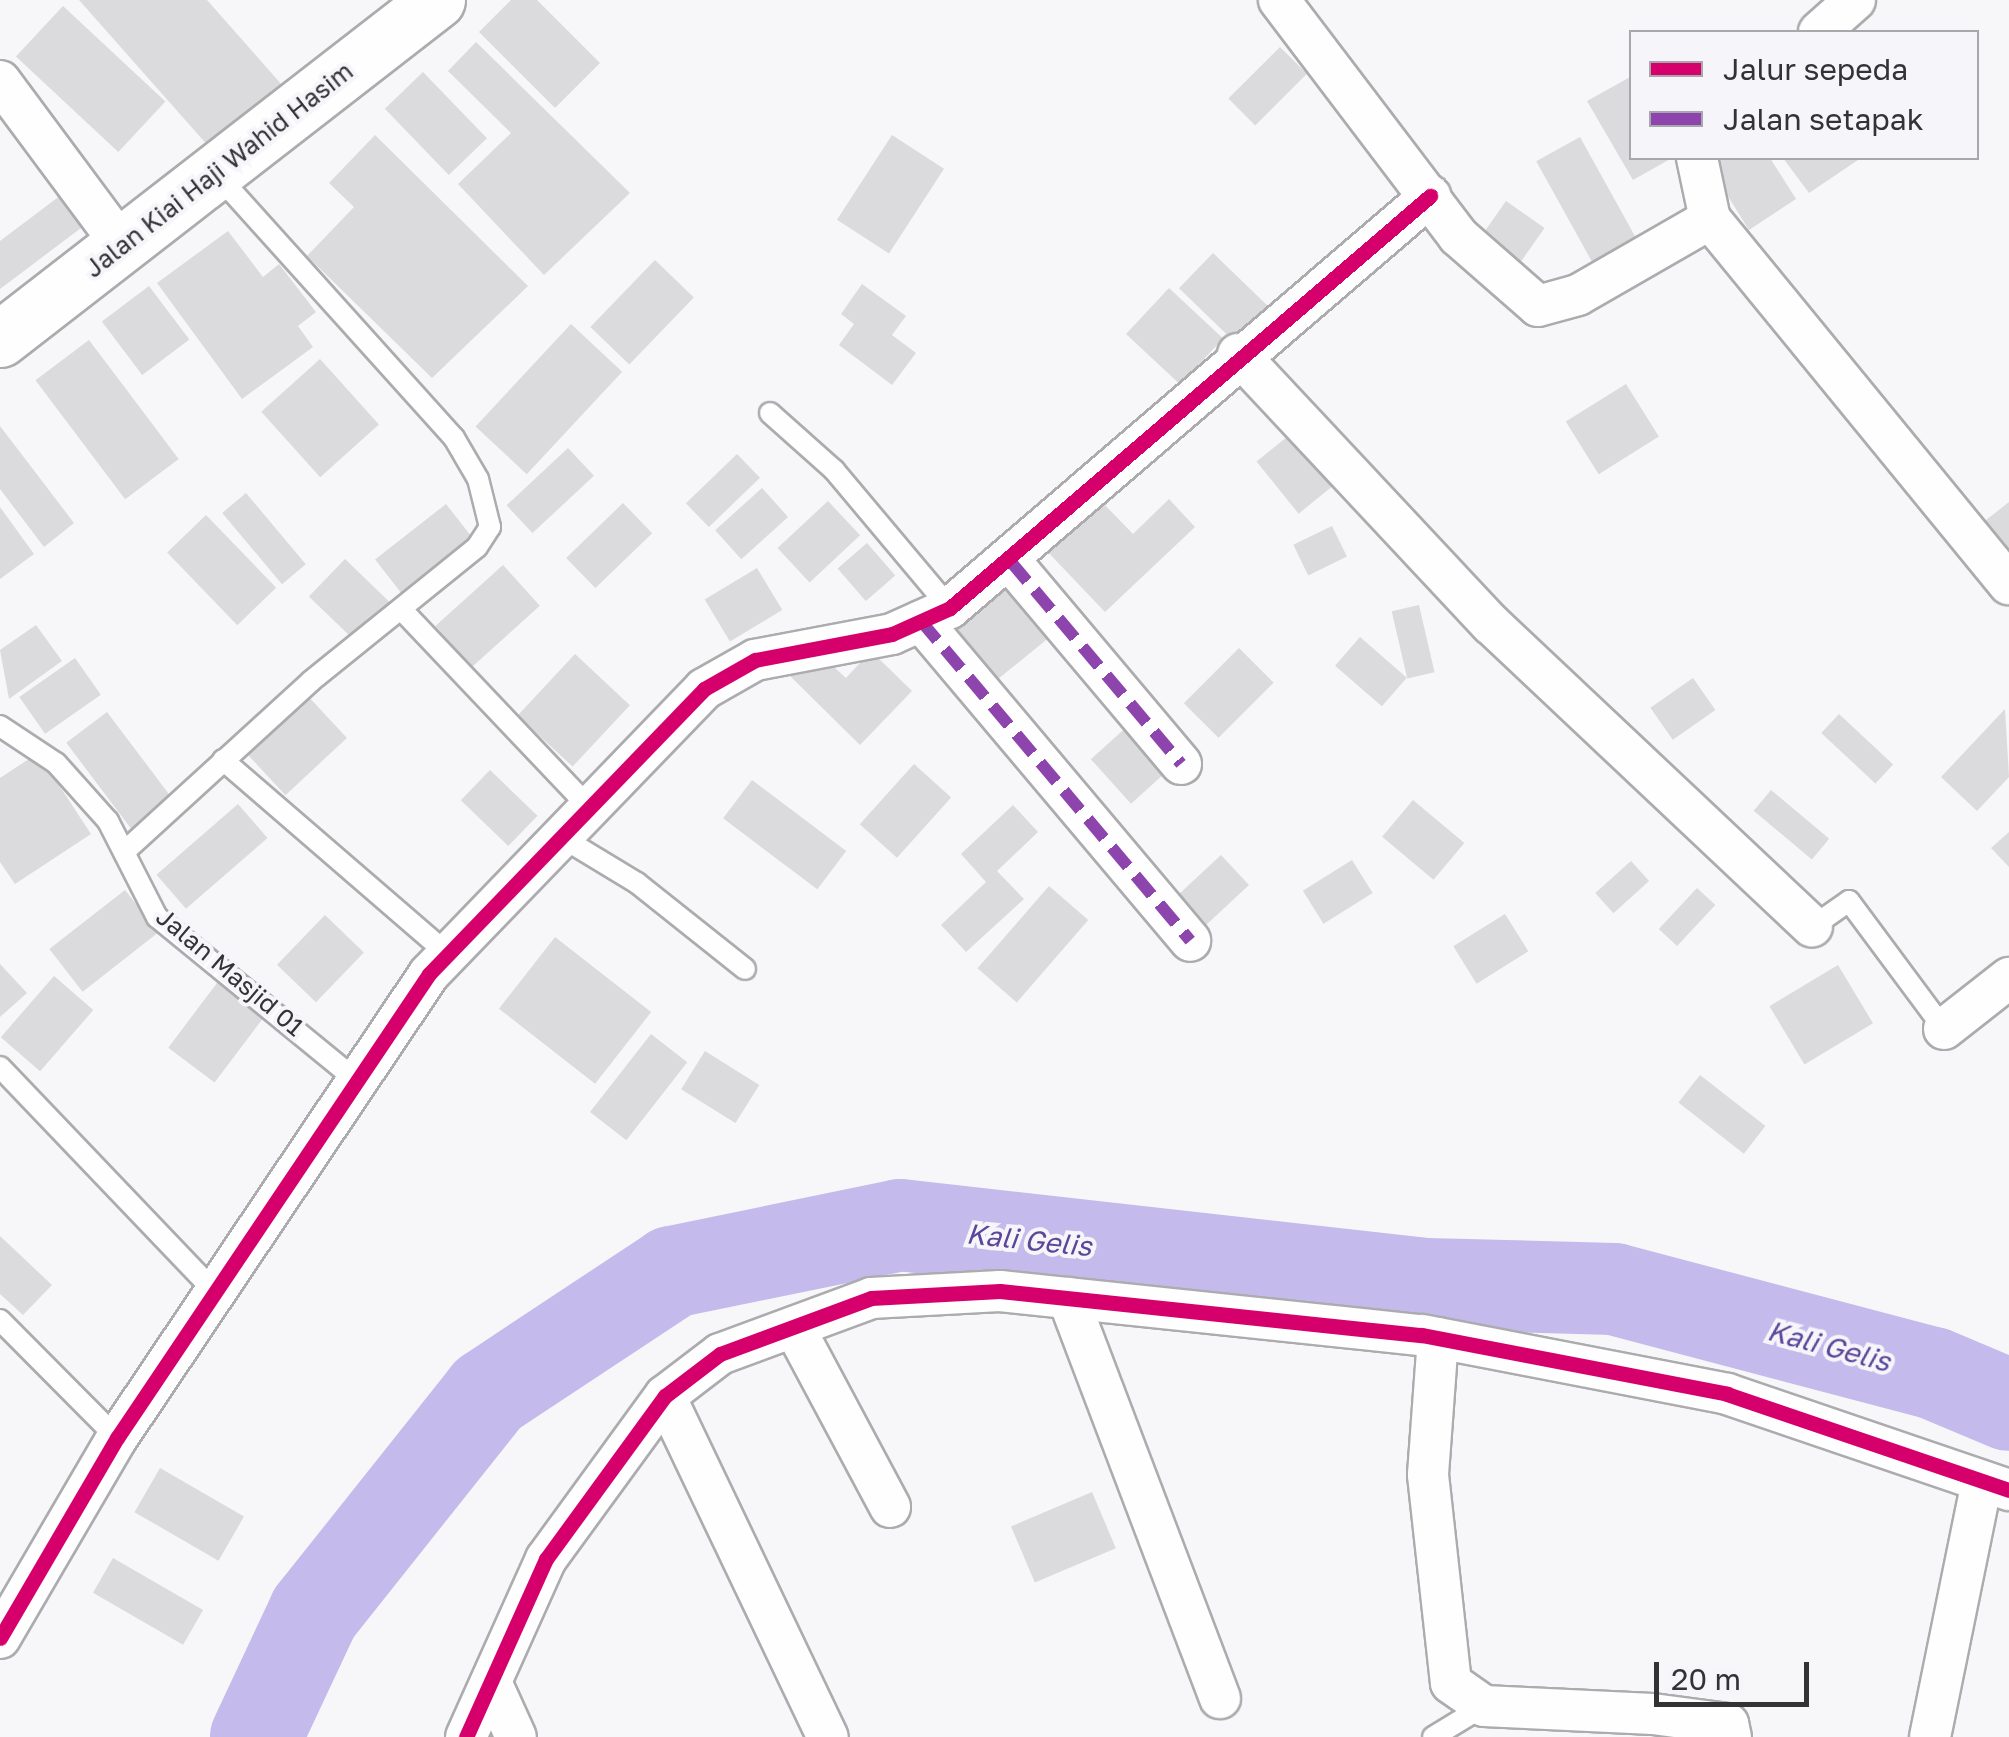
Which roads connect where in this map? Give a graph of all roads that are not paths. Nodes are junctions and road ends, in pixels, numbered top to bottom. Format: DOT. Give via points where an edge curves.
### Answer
graph roads {
  1 [pos="438,0"];
  2 [pos="1279,0"];
  3 [pos="1855,0"];
  4 [pos="1822,30"];
  5 [pos="0,81"];
  6 [pos="1697,160"];
  7 [pos="214,173"];
  8 [pos="1430,196"];
  9 [pos="1710,219"];
  10 [pos="122,245"];
  11 [pos="0,339"];
  12 [pos="1238,354"];
  13 [pos="770,413"];
  14 [pos="1011,562"];
  15 [pos="2009,584"];
  16 [pos="400,609"];
  17 [pos="935,614"];
  18 [pos="0,726"];
  19 [pos="223,760"];
  20 [pos="1181,764"];
  21 [pos="589,807"];
  22 [pos="561,837"];
  23 [pos="124,852"];
  24 [pos="1812,927"];
  25 [pos="1190,941"];
  26 [pos="448,954"];
  27 [pos="745,968"];
  28 [pos="2009,978"];
  29 [pos="1944,1029"];
  30 [pos="0,1067"];
  31 [pos="354,1078"];
  32 [pos="214,1291"];
  33 [pos="1068,1298"];
  34 [pos="0,1320"];
  35 [pos="794,1327"];
  36 [pos="1438,1338"];
  37 [pos="665,1396"];
  38 [pos="116,1438"];
  39 [pos="1995,1485"];
  40 [pos="890,1507"];
  41 [pos="0,1638"];
  42 [pos="491,1682"];
  43 [pos="1220,1698"];
  44 [pos="1484,1706"];
  45 [pos="466,1737"];
  46 [pos="516,1737"];
  47 [pos="828,1737"];
  48 [pos="1433,1737"];
  49 [pos="1731,1737"];
  50 [pos="1930,1737"];
  1 -- 7 [label="street, Jalan Kiai Haji Wahid Hasim"];
  2 -- 8 [label="street"];
  3 -- 4 [label="street"];
  5 -- 10 [label="street"];
  6 -- 9 [label="street"];
  7 -- 10 [label="street, Jalan Kiai Haji Wahid Hasim"];
  7 -- 16 [label="lane" via="454,438 478,479 490,526"];
  8 -- 9 [label="street" via="1458,236 1538,306 1578,295"];
  8 -- 12 [label="street"];
  9 -- 15 [label="street"];
  10 -- 11 [label="street, Jalan Kiai Haji Wahid Hasim"];
  12 -- 14 [label="street"];
  12 -- 24 [label="street" via="1491,624"];
  13 -- 17 [label="lane" via="834,470"];
  14 -- 17 [label="street"];
  14 -- 20 [label="street"];
  16 -- 19 [label="lane"];
  16 -- 21 [label="lane"];
  17 -- 21 [label="street" via="756,660 704,689"];
  17 -- 25 [label="street"];
  18 -- 23 [label="lane, Jalan Masjid 01" via="56,763"];
  19 -- 23 [label="lane"];
  19 -- 26 [label="lane"];
  21 -- 22 [label="street"];
  22 -- 26 [label="street"];
  22 -- 27 [label="lane" via="638,883"];
  23 -- 31 [label="lane, Jalan Masjid 01" via="157,917"];
  24 -- 29 [label="lane" via="1848,900"];
  26 -- 31 [label="street"];
  28 -- 29 [label="street"];
  30 -- 32 [label="lane"];
  31 -- 32 [label="street"];
  32 -- 38 [label="street"];
  33 -- 35 [label="street" via="1000,1291 871,1298"];
  33 -- 36 [label="street"];
  33 -- 43 [label="street"];
  34 -- 38 [label="lane"];
  35 -- 37 [label="street" via="720,1354"];
  35 -- 40 [label="street"];
  36 -- 39 [label="street" via="1727,1394"];
  36 -- 44 [label="street" via="1428,1475 1436,1576 1451,1682"];
  37 -- 42 [label="street" via="546,1559"];
  37 -- 47 [label="street"];
  38 -- 41 [label="street"];
  39 -- 50 [label="street"];
  42 -- 45 [label="street"];
  42 -- 46 [label="street"];
  44 -- 48 [label="lane"];
  44 -- 49 [label="street" via="1653,1714 1728,1724"];
}
